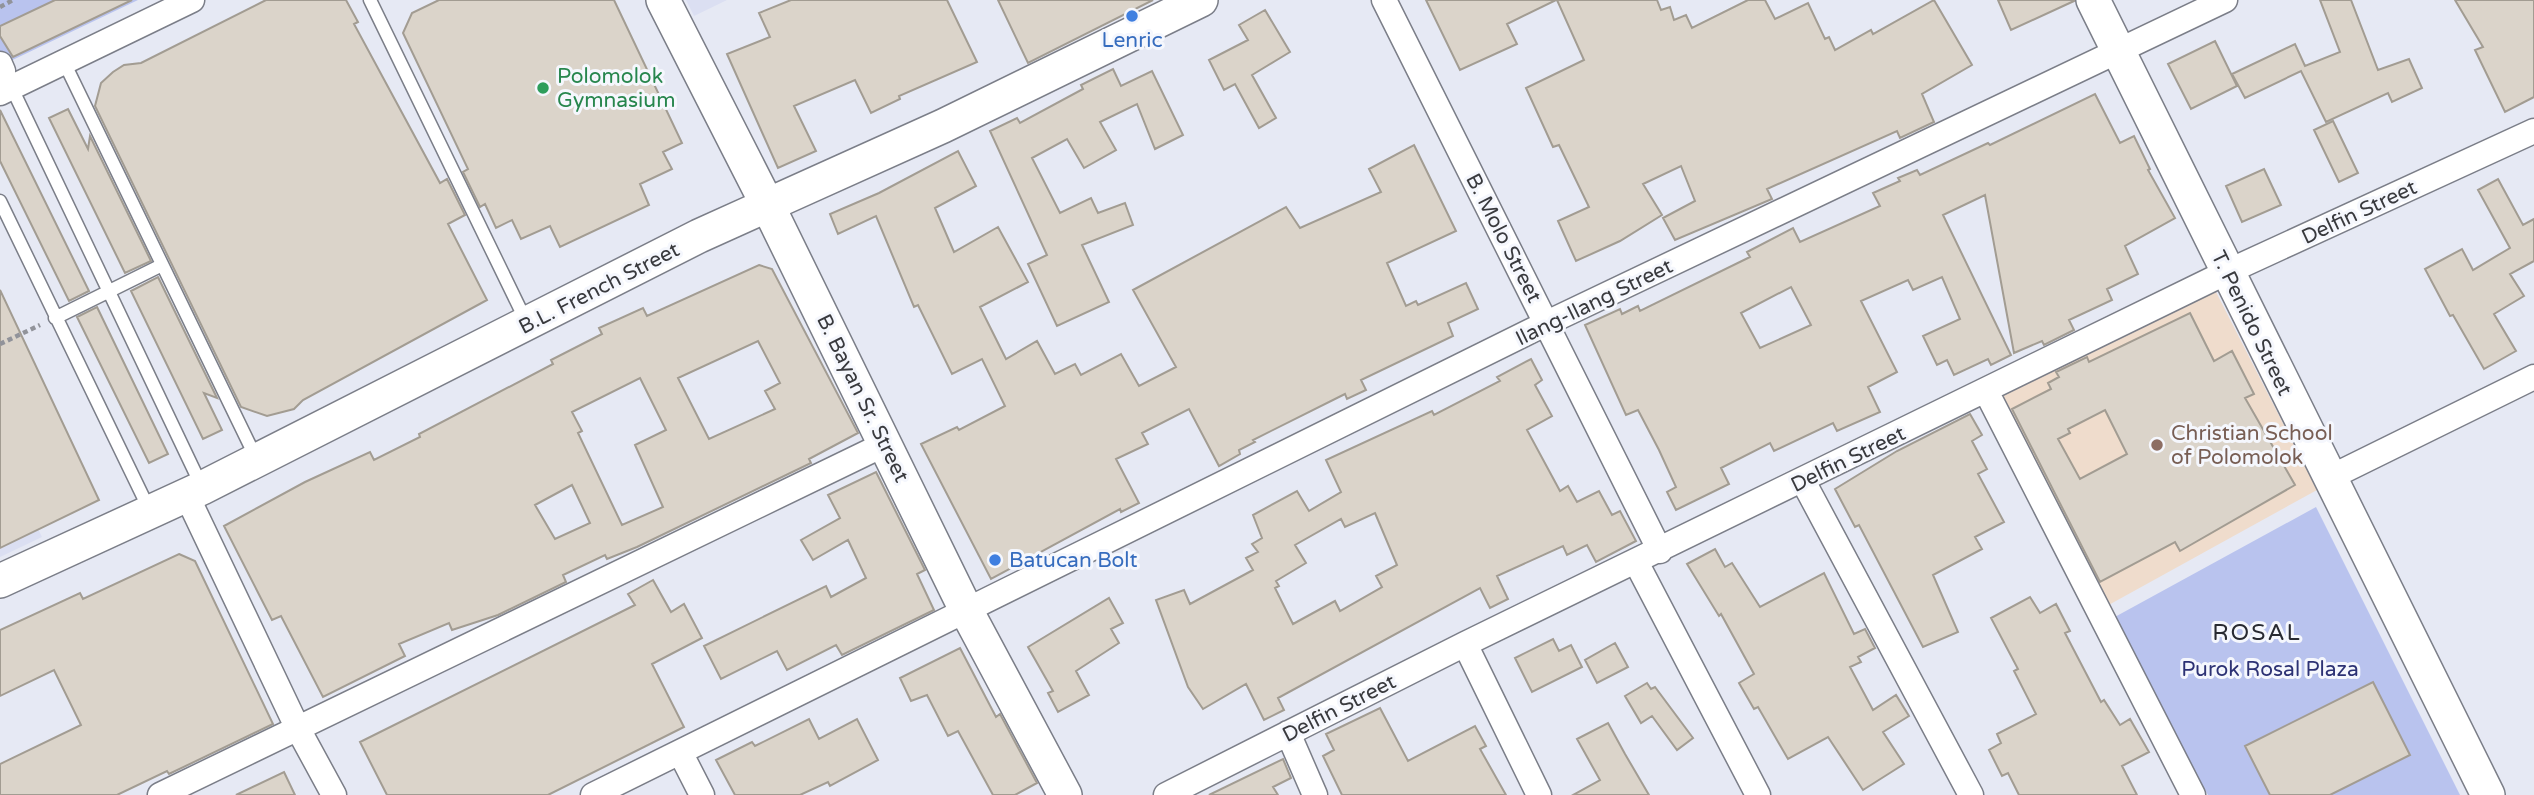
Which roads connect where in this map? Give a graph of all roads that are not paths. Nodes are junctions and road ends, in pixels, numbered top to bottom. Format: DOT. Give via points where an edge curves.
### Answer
graph roads {
  1 [pos="192,0"];
  2 [pos="370,0"];
  3 [pos="663,0"];
  4 [pos="1201,0"];
  5 [pos="1384,0"];
  6 [pos="2093,0"];
  7 [pos="2225,0"];
  8 [pos="2118,52"];
  9 [pos="64,62"];
  10 [pos="4,79"];
  11 [pos="2534,131"];
  12 [pos="0,201"];
  13 [pos="768,206"];
  14 [pos="162,265"];
  15 [pos="2227,272"];
  16 [pos="107,292"];
  17 [pos="55,317"];
  18 [pos="1547,323"];
  19 [pos="527,325"];
  20 [pos="2534,377"];
  21 [pos="1986,391"];
  22 [pos="885,444"];
  23 [pos="257,460"];
  24 [pos="2329,478"];
  25 [pos="1803,481"];
  26 [pos="194,491"];
  27 [pos="150,510"];
  28 [pos="1660,551"];
  29 [pos="1636,562"];
  30 [pos="0,581"];
  31 [pos="966,610"];
  32 [pos="1465,645"];
  33 [pos="297,727"];
  34 [pos="1288,733"];
  35 [pos="680,752"];
  36 [pos="1059,793"];
  37 [pos="160,795"];
  38 [pos="334,795"];
  39 [pos="593,795"];
  40 [pos="702,795"];
  41 [pos="1166,795"];
  42 [pos="1315,795"];
  43 [pos="1539,795"];
  44 [pos="1758,795"];
  45 [pos="1971,795"];
  46 [pos="2193,795"];
  47 [pos="2488,795"];
  1 -- 9 [label="street"];
  2 -- 19 [label="lane"];
  3 -- 13 [label="street, B. Bayan Sr. Street"];
  4 -- 13 [label="street, B.L. French Street"];
  5 -- 18 [label="street, B. Molo Street"];
  6 -- 8 [label="street, T. Penido Street"];
  7 -- 8 [label="street, Ilang-Ilang Street"];
  8 -- 15 [label="street, T. Penido Street"];
  8 -- 18 [label="street, Ilang-Ilang Street"];
  9 -- 10 [label="street"];
  9 -- 14 [label="lane"];
  10 -- 16 [label="lane"];
  11 -- 15 [label="street, Delfin Street"];
  12 -- 17 [label="lane"];
  13 -- 19 [label="street, B.L. French Street" via="699,236"];
  13 -- 22 [label="street, B. Bayan Sr. Street"];
  14 -- 16 [label="lane"];
  14 -- 23 [label="lane"];
  15 -- 21 [label="street, Delfin Street"];
  15 -- 24 [label="street, T. Penido Street"];
  16 -- 17 [label="lane"];
  16 -- 26 [label="lane"];
  17 -- 27 [label="lane"];
  18 -- 28 [label="street, B. Molo Street"];
  18 -- 31 [label="street, Ilang-Ilang Street"];
  19 -- 23 [label="street, B.L. French Street"];
  20 -- 24 [label="street"];
  21 -- 25 [label="street, Delfin Street"];
  21 -- 46 [label="street"];
  22 -- 31 [label="street, B. Bayan Sr. Street"];
  22 -- 33 [label="street"];
  23 -- 26 [label="street, B.L. French Street"];
  24 -- 47 [label="street, T. Penido Street"];
  25 -- 28 [label="street, Delfin Street"];
  25 -- 45 [label="street"];
  26 -- 27 [label="street, B.L. French Street"];
  26 -- 33 [label="street"];
  27 -- 30 [label="street, B.L. French Street"];
  28 -- 29 [label="street, Delfin Street"];
  29 -- 32 [label="street, Delfin Street"];
  29 -- 44 [label="street"];
  31 -- 35 [label="street, Ilang-Ilang Street"];
  31 -- 36 [label="street, B. Bayan Sr. Street"];
  32 -- 34 [label="street, Delfin Street"];
  32 -- 43 [label="street"];
  33 -- 37 [label="street"];
  33 -- 38 [label="street"];
  34 -- 41 [label="street, Delfin Street"];
  34 -- 42 [label="street"];
  35 -- 39 [label="street, Ilang-Ilang Street"];
  35 -- 40 [label="street"];
}
